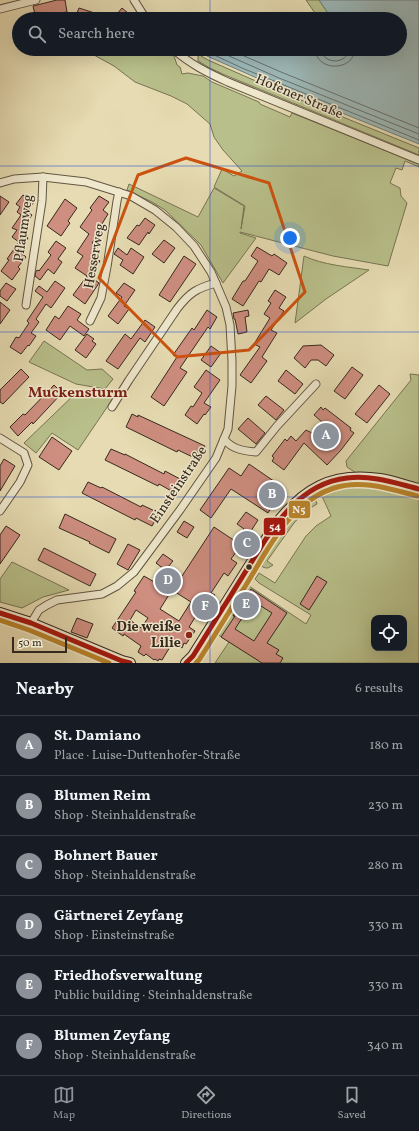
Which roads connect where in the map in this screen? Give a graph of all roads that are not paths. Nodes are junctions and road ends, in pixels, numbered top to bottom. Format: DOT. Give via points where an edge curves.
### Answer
graph roads {
  1 [pos="36,0"];
  2 [pos="134,0"];
  3 [pos="11,3"];
  4 [pos="0,9"];
  5 [pos="142,12"];
  6 [pos="181,56"];
  7 [pos="419,160"];
  8 [pos="43,177"];
  9 [pos="0,183"];
  10 [pos="119,192"];
  11 [pos="216,283"];
  12 [pos="26,306"];
  13 [pos="90,321"];
  14 [pos="316,384"];
  15 [pos="112,407"];
  16 [pos="0,438"];
  17 [pos="224,439"];
  18 [pos="419,489"];
  19 [pos="0,511"];
  20 [pos="0,613"];
  21 [pos="31,623"];
  22 [pos="124,662"];
  23 [pos="186,663"];
  1 -- 3 [label="street"];
  2 -- 5 [label="street"];
  3 -- 4 [label="street"];
  6 -- 7 [label="street, Hofener Straße" via="228,82"];
  8 -- 9 [label="street, Einsteinstraße" via="14,179"];
  8 -- 10 [label="street, Einsteinstraße" via="86,182"];
  8 -- 12 [label="street, Pflaumweg" via="42,201"];
  10 -- 11 [label="street, Einsteinstraße" via="155,210 176,227 194,246"];
  10 -- 13 [label="street, Hesserweg" via="108,267 101,298"];
  11 -- 15 [label="street" via="193,291 185,299"];
  11 -- 17 [label="street, Einsteinstraße" via="230,325 232,361 228,429"];
  14 -- 17 [label="street" via="256,452 244,451 229,445"];
  16 -- 19 [label="street" via="24,453 28,465 20,482"];
  17 -- 21 [label="street, Einsteinstraße" via="216,458 134,572 102,594 57,600 39,610"];
  18 -- 23 [label="street" via="382,479 363,477 325,483 305,494 286,511 274,527 193,656"];
  20 -- 21 [label="street"];
  21 -- 22 [label="street"];
}
